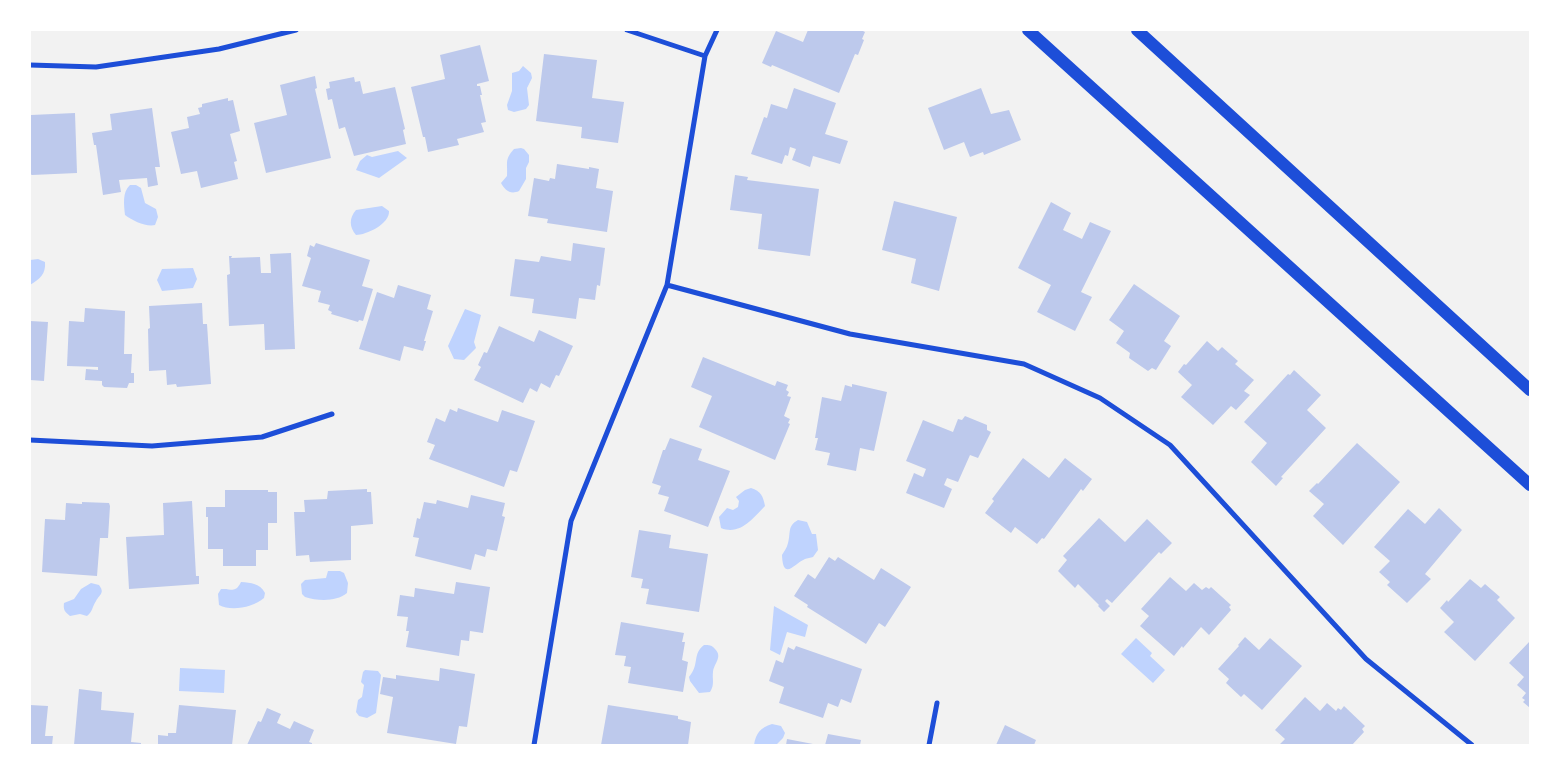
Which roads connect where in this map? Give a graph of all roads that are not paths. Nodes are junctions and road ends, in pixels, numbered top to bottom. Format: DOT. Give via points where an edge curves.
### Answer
graph roads {
  1 [pos="296,30"];
  2 [pos="627,30"];
  3 [pos="717,30"];
  4 [pos="1028,30"];
  5 [pos="1137,30"];
  6 [pos="705,56"];
  7 [pos="30,65"];
  8 [pos="667,285"];
  9 [pos="1530,390"];
  10 [pos="332,414"];
  11 [pos="30,440"];
  12 [pos="1530,485"];
  13 [pos="937,703"];
  14 [pos="534,745"];
  15 [pos="929,745"];
  16 [pos="1472,745"];
  1 -- 7 [label="street" via="219,49 96,67"];
  2 -- 6 [label="street"];
  3 -- 6 [label="street"];
  4 -- 12 [label="main road"];
  5 -- 9 [label="main road"];
  6 -- 8 [label="street"];
  8 -- 14 [label="street" via="571,521"];
  8 -- 16 [label="street" via="850,334 1024,364 1100,398 1170,444 1366,659"];
  10 -- 11 [label="street" via="262,437 152,446"];
  13 -- 15 [label="street"];
}
